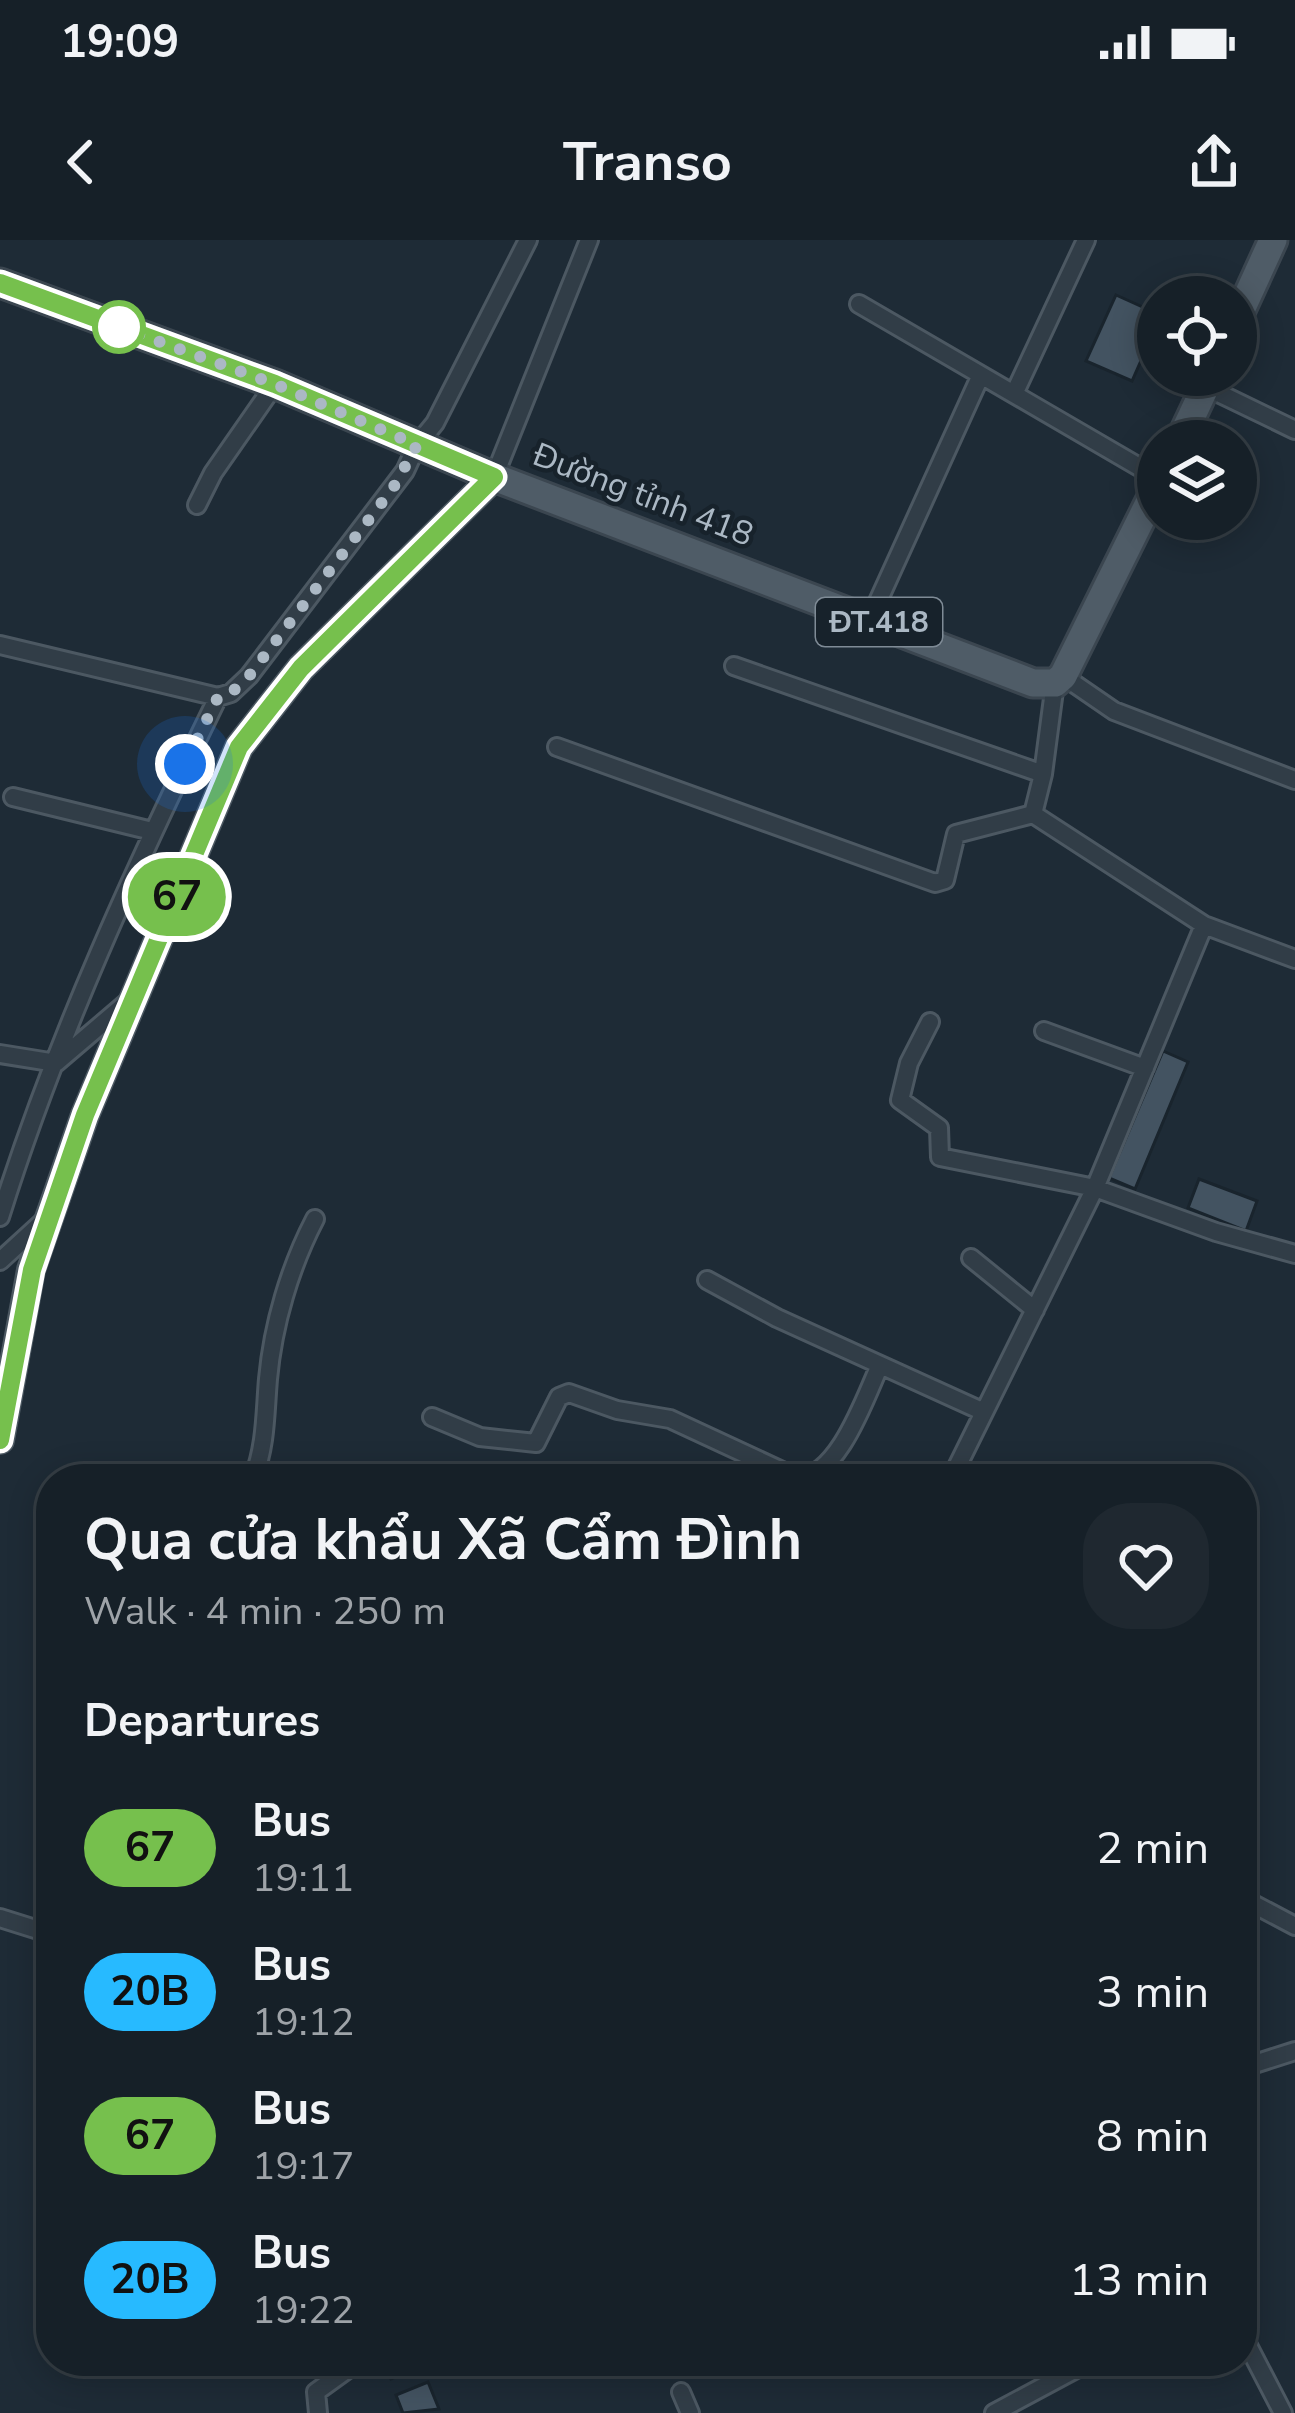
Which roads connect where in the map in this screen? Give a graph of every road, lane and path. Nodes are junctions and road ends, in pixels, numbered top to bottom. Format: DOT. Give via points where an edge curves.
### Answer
graph roads {
  1 [pos="528,240"];
  2 [pos="589,240"];
  3 [pos="1086,240"];
  4 [pos="1273,240"];
  5 [pos="1257,276"];
  6 [pos="0,283"];
  7 [pos="859,304"];
  8 [pos="980,377"];
  9 [pos="275,384"];
  10 [pos="1014,394"];
  11 [pos="1235,396"];
  12 [pos="1295,430"];
  13 [pos="417,445"];
  14 [pos="1137,469"];
  15 [pos="494,477"];
  16 [pos="197,506"];
  17 [pos="1137,524"];
  18 [pos="870,619"];
  19 [pos="0,645"];
  20 [pos="734,666"];
  21 [pos="1059,680"];
  22 [pos="218,697"];
  23 [pos="557,747"];
  24 [pos="1043,774"];
  25 [pos="1295,779"];
  26 [pos="13,796"];
  27 [pos="1033,814"];
  28 [pos="152,831"];
  29 [pos="1204,926"];
  30 [pos="1295,959"];
  31 [pos="135,996"];
  32 [pos="930,1022"];
  33 [pos="1044,1031"];
  34 [pos="0,1054"];
  35 [pos="56,1063"];
  36 [pos="1145,1068"];
  37 [pos="1095,1188"];
  38 [pos="50,1216"];
  39 [pos="0,1217"];
  40 [pos="314,1219"];
  41 [pos="1295,1254"];
  42 [pos="971,1258"];
  43 [pos="0,1262"];
  44 [pos="707,1280"];
  45 [pos="1035,1310"];
  46 [pos="880,1365"];
  47 [pos="6,1368"];
  48 [pos="984,1412"];
  49 [pos="431,1417"];
  50 [pos="0,1440"];
  51 [pos="258,1464"];
  52 [pos="767,1464"];
  53 [pos="826,1464"];
  54 [pos="958,1464"];
  55 [pos="1257,1906"];
  56 [pos="0,1918"];
  57 [pos="1295,1926"];
  58 [pos="36,1929"];
  59 [pos="1295,2051"];
  60 [pos="1257,2063"];
  61 [pos="1257,2363"];
  62 [pos="338,2376"];
  63 [pos="1063,2376"];
  64 [pos="681,2392"];
  65 [pos="318,2413"];
  66 [pos="690,2413"];
  67 [pos="994,2413"];
  68 [pos="1283,2413"];
  1 -- 13 [label="street"];
  2 -- 15 [label="street"];
  3 -- 10 [label="street"];
  4 -- 5 [label="main road"];
  6 -- 9 [label="main road, Đường tỉnh 418 / ĐT.418"];
  7 -- 8 [label="street"];
  8 -- 10 [label="street"];
  8 -- 18 [label="street"];
  9 -- 13 [label="main road, Đường tỉnh 418 / ĐT.418"];
  9 -- 16 [label="street"];
  10 -- 14 [label="street"];
  11 -- 12 [label="street"];
  13 -- 15 [label="main road, Đường tỉnh 418 / ĐT.418"];
  13 -- 22 [label="street" via="249,676"];
  15 -- 18 [label="main road, Đường tỉnh 418 / ĐT.418"];
  15 -- 31 [label="main road" via="301,668 239,747"];
  17 -- 21 [label="main road"];
  18 -- 21 [label="main road, Đường tỉnh 418 / ĐT.418" via="1034,683"];
  19 -- 22 [label="street"];
  20 -- 24 [label="street"];
  21 -- 24 [label="street"];
  21 -- 25 [label="street" via="1114,711"];
  22 -- 28 [label="street"];
  23 -- 27 [label="street" via="935,883 945,880 956,833"];
  24 -- 27 [label="street"];
  26 -- 28 [label="street"];
  27 -- 29 [label="street"];
  28 -- 35 [label="street"];
  29 -- 30 [label="street"];
  29 -- 36 [label="street"];
  31 -- 35 [label="street"];
  31 -- 38 [label="main road"];
  32 -- 37 [label="street" via="900,1100 939,1128 940,1157"];
  33 -- 36 [label="street"];
  34 -- 35 [label="street"];
  35 -- 39 [label="street"];
  36 -- 37 [label="street"];
  37 -- 41 [label="street"];
  37 -- 45 [label="street"];
  38 -- 43 [label="street"];
  38 -- 47 [label="main road"];
  40 -- 51 [label="street" via="294,1259"];
  42 -- 45 [label="street"];
  44 -- 46 [label="street"];
  45 -- 48 [label="street"];
  46 -- 48 [label="street"];
  46 -- 53 [label="street"];
  47 -- 50 [label="main road"];
  48 -- 54 [label="street"];
  49 -- 52 [label="street" via="480,1437 536,1443 559,1397 569,1393 670,1419"];
  55 -- 57 [label="street"];
  56 -- 58 [label="street"];
  59 -- 60 [label="street"];
  61 -- 68 [label="street"];
  62 -- 65 [label="street" via="316,2392"];
  63 -- 67 [label="street"];
  64 -- 66 [label="street"];
}
